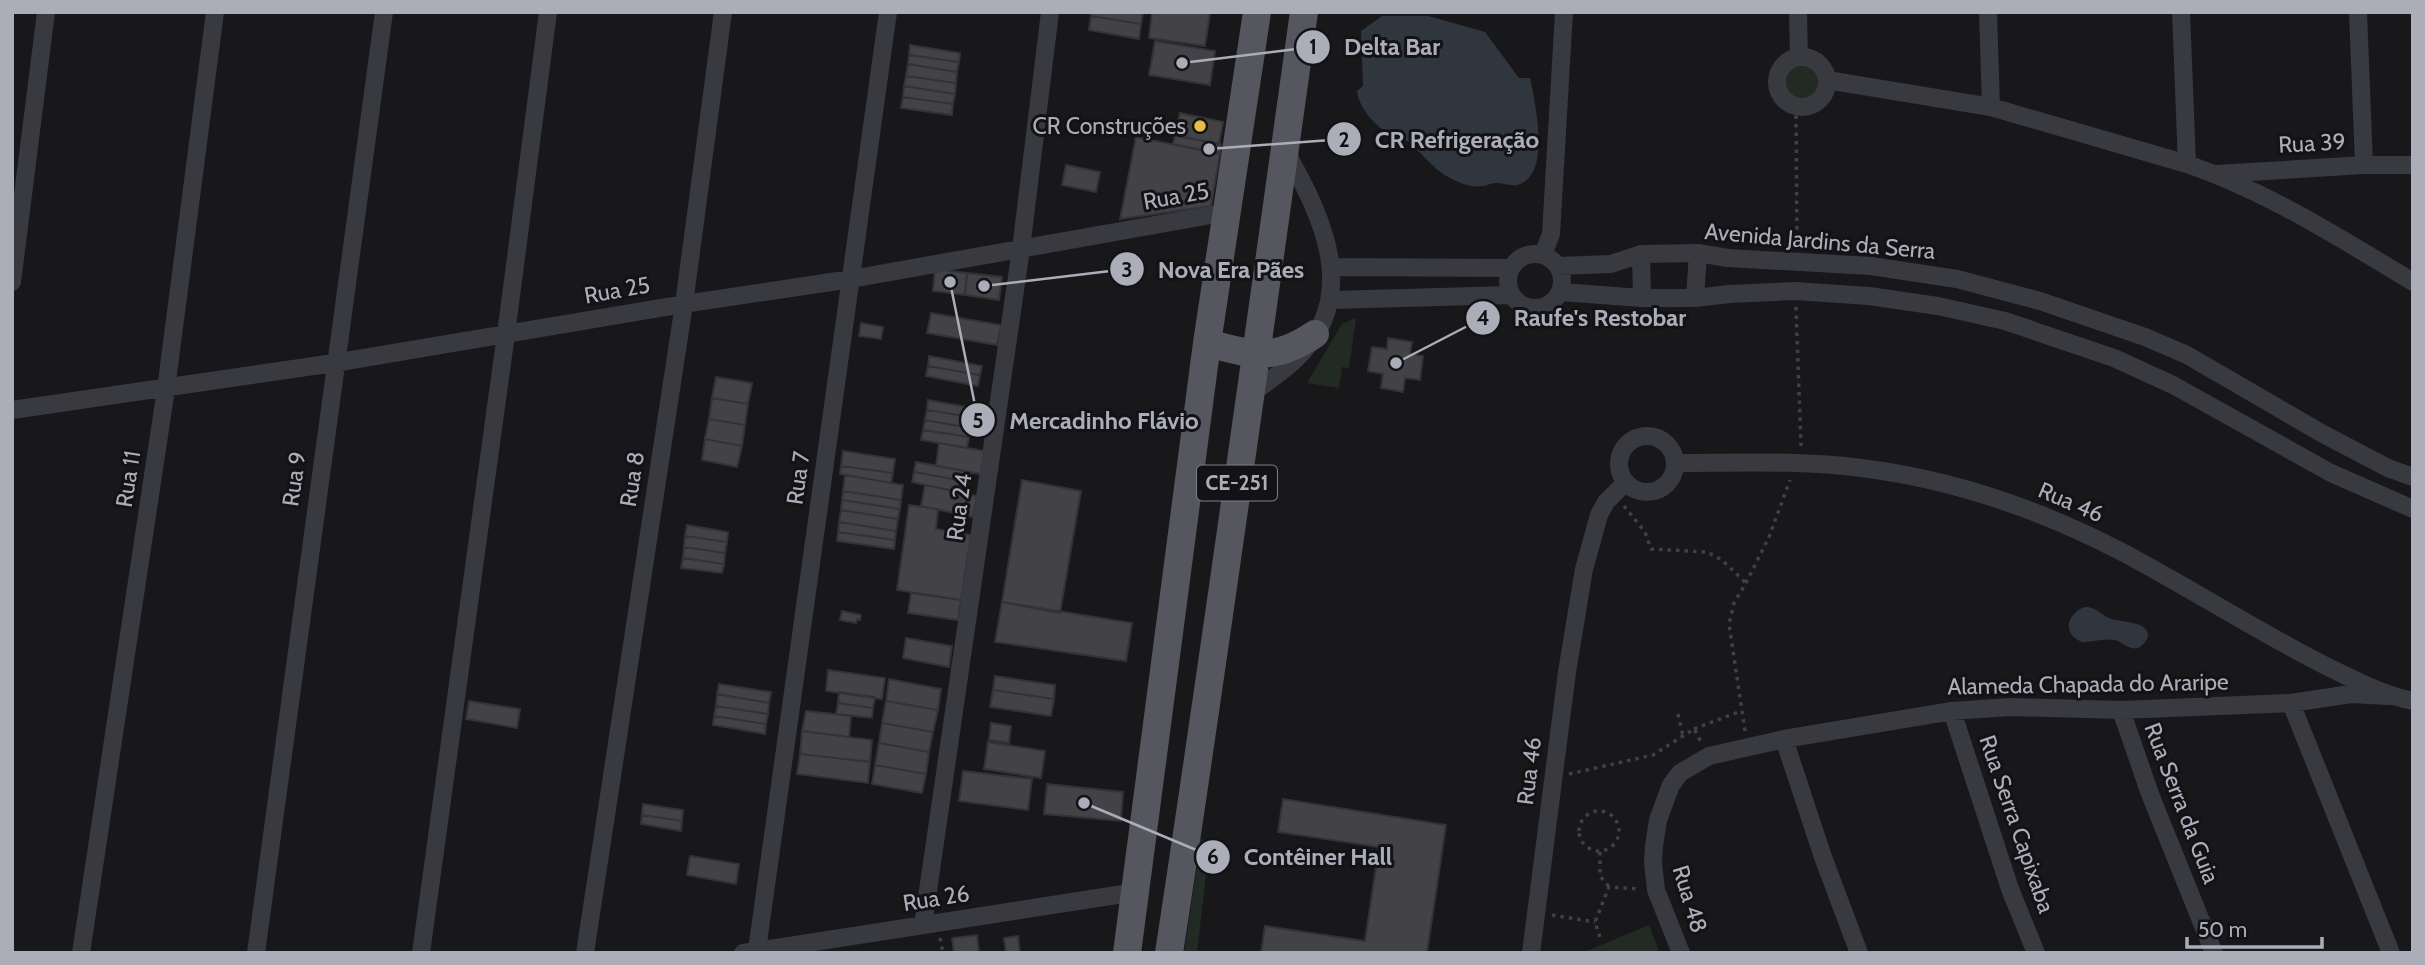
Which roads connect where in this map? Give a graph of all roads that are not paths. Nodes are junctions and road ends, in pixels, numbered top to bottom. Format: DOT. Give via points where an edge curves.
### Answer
graph roads {
  1 [pos="47,12"];
  2 [pos="215,12"];
  3 [pos="384,12"];
  4 [pos="548,12"];
  5 [pos="723,12"];
  6 [pos="888,12"];
  7 [pos="1050,12"];
  8 [pos="1304,12"];
  9 [pos="1564,12"];
  10 [pos="1798,12"];
  11 [pos="1988,12"];
  12 [pos="2181,12"];
  13 [pos="2358,12"];
  14 [pos="1254,14"];
  15 [pos="1799,57"];
  16 [pos="1827,80"];
  17 [pos="1991,107"];
  18 [pos="1285,150"];
  19 [pos="2187,164"];
  20 [pos="2364,164"];
  21 [pos="2413,165"];
  22 [pos="2215,174"];
  23 [pos="1228,212"];
  24 [pos="1021,249"];
  25 [pos="1698,253"];
  26 [pos="1641,254"];
  27 [pos="1543,255"];
  28 [pos="1558,266"];
  29 [pos="1332,267"];
  30 [pos="1511,268"];
  31 [pos="851,279"];
  32 [pos="12,282"];
  33 [pos="2413,282"];
  34 [pos="1561,292"];
  35 [pos="1511,295"];
  36 [pos="1642,298"];
  37 [pos="1695,298"];
  38 [pos="1331,300"];
  39 [pos="684,304"];
  40 [pos="506,334"];
  41 [pos="1315,334"];
  42 [pos="1207,343"];
  43 [pos="1258,354"];
  44 [pos="2187,355"];
  45 [pos="334,363"];
  46 [pos="2173,385"];
  47 [pos="166,389"];
  48 [pos="1252,393"];
  49 [pos="12,410"];
  50 [pos="1676,463"];
  51 [pos="2413,477"];
  52 [pos="1620,487"];
  53 [pos="2413,509"];
  54 [pos="2388,696"];
  55 [pos="2413,702"];
  56 [pos="2291,703"];
  57 [pos="2121,710"];
  58 [pos="1952,711"];
  59 [pos="1784,739"];
  60 [pos="1709,756"];
  61 [pos="1136,892"];
  62 [pos="923,925"];
  63 [pos="750,951"];
  64 [pos="81,953"];
  65 [pos="256,953"];
  66 [pos="421,953"];
  67 [pos="585,953"];
  68 [pos="1127,953"];
  69 [pos="1169,953"];
  70 [pos="1531,953"];
  71 [pos="1681,953"];
  72 [pos="1859,953"];
  73 [pos="2036,953"];
  74 [pos="2214,953"];
  75 [pos="2391,953"];
  1 -- 32 [label="street"];
  2 -- 47 [label="street, Rua 11"];
  3 -- 45 [label="street, Rua 9"];
  4 -- 40 [label="street"];
  5 -- 39 [label="street, Rua 8"];
  6 -- 31 [label="street, Rua 7"];
  7 -- 24 [label="street, Rua 24"];
  8 -- 18 [label="main road, CE-251"];
  9 -- 27 [label="street" via="1551,234"];
  10 -- 15 [label="street"];
  11 -- 17 [label="street"];
  12 -- 19 [label="street"];
  13 -- 20 [label="street"];
  14 -- 23 [label="main road, CE-251"];
  15 -- 16 [label="street" via="1815,61"];
  15 -- 16 [label="street" via="1780,69 1776,84 1783,99 1804,108 1819,102"];
  16 -- 17 [label="street"];
  17 -- 19 [label="street"];
  18 -- 29 [label="street" via="1319,216"];
  18 -- 43 [label="main road, CE-251"];
  19 -- 22 [label="street"];
  20 -- 21 [label="street, Rua 39"];
  20 -- 22 [label="street, Rua 39"];
  22 -- 33 [label="street" via="2305,217"];
  23 -- 24 [label="street, Rua 25"];
  23 -- 42 [label="main road, CE-251"];
  24 -- 31 [label="street, Rua 25"];
  24 -- 62 [label="street, Rua 24"];
  25 -- 26 [label="street, Avenida Jardins da Serra"];
  25 -- 37 [label="street"];
  25 -- 44 [label="street, Avenida Jardins da Serra" via="1871,266 1957,279 2040,301"];
  26 -- 28 [label="street, Avenida Jardins da Serra" via="1611,264"];
  26 -- 36 [label="street"];
  27 -- 28 [label="street"];
  27 -- 30 [label="street" via="1525,256"];
  28 -- 34 [label="street"];
  29 -- 30 [label="street"];
  29 -- 38 [label="street"];
  30 -- 35 [label="street"];
  31 -- 39 [label="street, Rua 25"];
  31 -- 63 [label="street, Rua 7"];
  34 -- 35 [label="street" via="1542,308 1524,307"];
  34 -- 36 [label="street"];
  35 -- 38 [label="street"];
  36 -- 37 [label="street"];
  37 -- 46 [label="street" via="1795,291 1938,306 2005,321 2114,358"];
  38 -- 41 [label="street"];
  39 -- 40 [label="street, Rua 25"];
  39 -- 67 [label="street, Rua 8"];
  40 -- 45 [label="street, Rua 25"];
  40 -- 66 [label="street"];
  41 -- 43 [label="main road" via="1287,351"];
  41 -- 48 [label="street" via="1295,360"];
  42 -- 43 [label="main road"];
  42 -- 61 [label="main road, CE-251"];
  43 -- 48 [label="main road, CE-251"];
  44 -- 46 [label="street"];
  44 -- 51 [label="street, Avenida Jardins da Serra" via="2323,434"];
  45 -- 47 [label="street, Rua 25"];
  45 -- 65 [label="street, Rua 9"];
  46 -- 53 [label="street" via="2331,473"];
  47 -- 49 [label="street, Rua 25"];
  47 -- 64 [label="street, Rua 11"];
  48 -- 69 [label="main road, CE-251"];
  50 -- 52 [label="street" via="1670,481 1656,491"];
  50 -- 52 [label="street" via="1661,440 1635,438 1619,460"];
  50 -- 54 [label="street, Rua 46" via="1861,468 1963,489 2026,509 2123,552 2294,650"];
  52 -- 70 [label="street, Rua 46" via="1599,515 1584,569"];
  54 -- 55 [label="street, Rua 46"];
  54 -- 56 [label="street, Alameda Chapada do Araripe" via="2351,694"];
  56 -- 57 [label="street, Alameda Chapada do Araripe"];
  56 -- 75 [label="street"];
  57 -- 58 [label="street, Alameda Chapada do Araripe" via="2010,707"];
  57 -- 74 [label="street, Rua Serra da Guia"];
  58 -- 59 [label="street, Alameda Chapada do Araripe"];
  58 -- 73 [label="street, Rua Serra Capixaba"];
  59 -- 60 [label="street, Alameda Chapada do Araripe"];
  59 -- 72 [label="street"];
  60 -- 71 [label="street, Rua 48" via="1680,773 1671,785 1654,845 1656,890"];
  61 -- 62 [label="street, Rua 26"];
  61 -- 68 [label="main road, CE-251"];
  62 -- 63 [label="street, Rua 26"];
}
